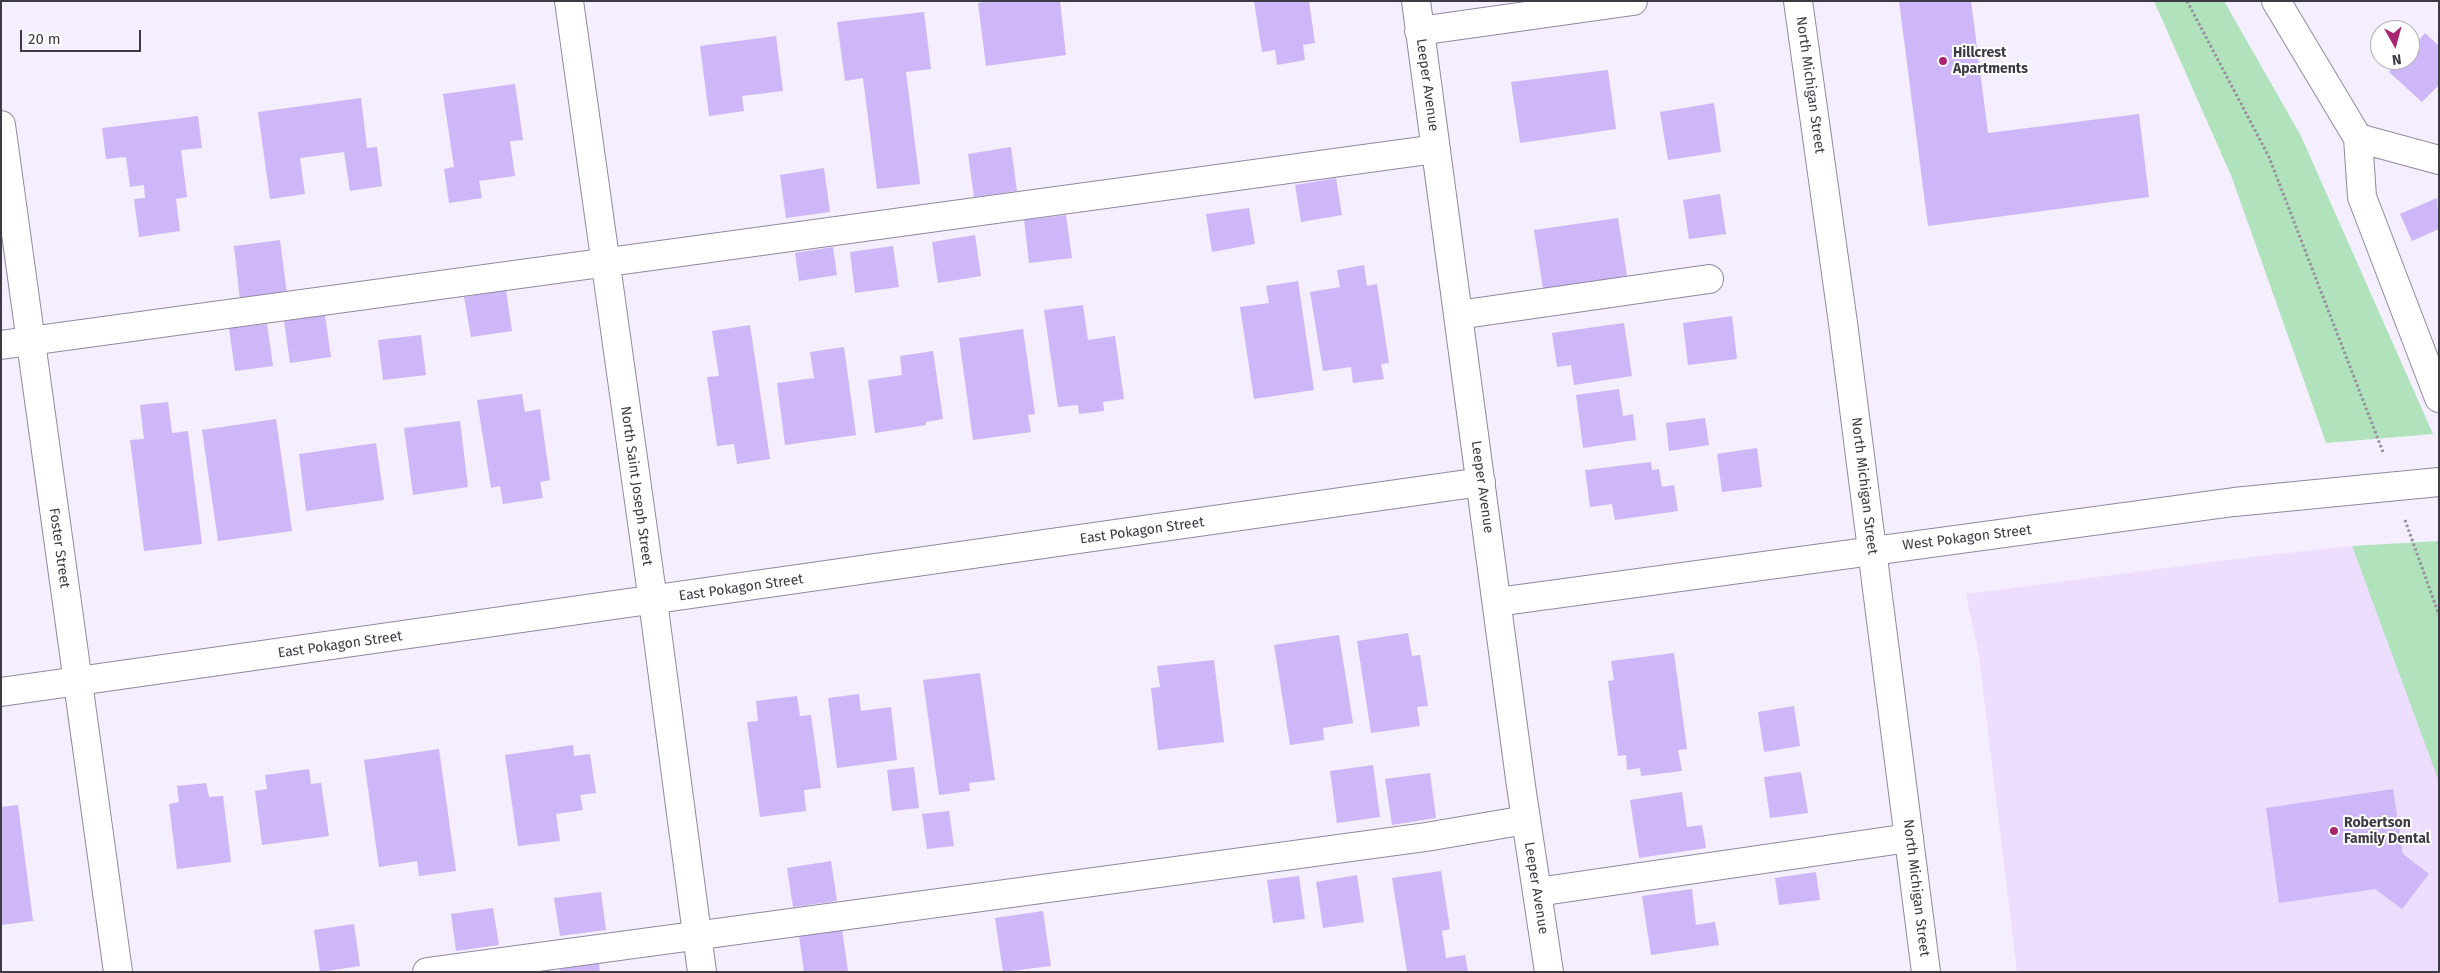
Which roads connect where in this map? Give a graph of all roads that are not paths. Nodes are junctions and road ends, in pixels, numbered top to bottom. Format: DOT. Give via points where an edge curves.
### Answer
graph roads {
  1 [pos="569,1"];
  2 [pos="1416,1"];
  3 [pos="1633,1"];
  4 [pos="1798,1"];
  5 [pos="2276,1"];
  6 [pos="1420,31"];
  7 [pos="1,125"];
  8 [pos="2358,138"];
  9 [pos="1436,150"];
  10 [pos="2439,160"];
  11 [pos="604,262"];
  12 [pos="1709,279"];
  13 [pos="1458,315"];
  14 [pos="31,340"];
  15 [pos="1,345"];
  16 [pos="2439,398"];
  17 [pos="1481,482"];
  18 [pos="2439,482"];
  19 [pos="1872,550"];
  20 [pos="653,601"];
  21 [pos="1497,602"];
  22 [pos="77,682"];
  23 [pos="1,692"];
  24 [pos="1526,820"];
  25 [pos="1909,838"];
  26 [pos="1537,892"];
  27 [pos="697,934"];
  28 [pos="118,972"];
  29 [pos="428,972"];
  30 [pos="702,972"];
  31 [pos="1549,972"];
  32 [pos="1926,972"];
  1 -- 11 [label="street, North Saint Joseph Street"];
  2 -- 6 [label="street, Leeper Avenue"];
  3 -- 6 [label="street"];
  4 -- 19 [label="street, North Michigan Street"];
  5 -- 8 [label="street"];
  6 -- 9 [label="street, Leeper Avenue"];
  7 -- 14 [label="street, Foster Street"];
  8 -- 10 [label="street"];
  8 -- 16 [label="street" via="2362,197"];
  9 -- 11 [label="street"];
  9 -- 13 [label="street, Leeper Avenue"];
  11 -- 14 [label="street"];
  11 -- 20 [label="street, North Saint Joseph Street"];
  12 -- 13 [label="street"];
  13 -- 17 [label="street, Leeper Avenue"];
  14 -- 15 [label="street"];
  14 -- 22 [label="street, Foster Street"];
  17 -- 20 [label="street, East Pokagon Street"];
  17 -- 21 [label="street, Leeper Avenue"];
  18 -- 19 [label="street, West Pokagon Street" via="2247,501"];
  19 -- 21 [label="street, West Pokagon Street"];
  19 -- 25 [label="street, North Michigan Street"];
  20 -- 22 [label="street, East Pokagon Street"];
  20 -- 27 [label="street, North Saint Joseph Street"];
  21 -- 24 [label="street, Leeper Avenue"];
  22 -- 23 [label="street, East Pokagon Street"];
  22 -- 28 [label="street, Foster Street"];
  24 -- 26 [label="street, Leeper Avenue"];
  24 -- 27 [label="street" via="1426,837"];
  25 -- 26 [label="street"];
  25 -- 32 [label="street, North Michigan Street"];
  26 -- 31 [label="street, Leeper Avenue"];
  27 -- 29 [label="street"];
  27 -- 30 [label="street, North Saint Joseph Street"];
}
